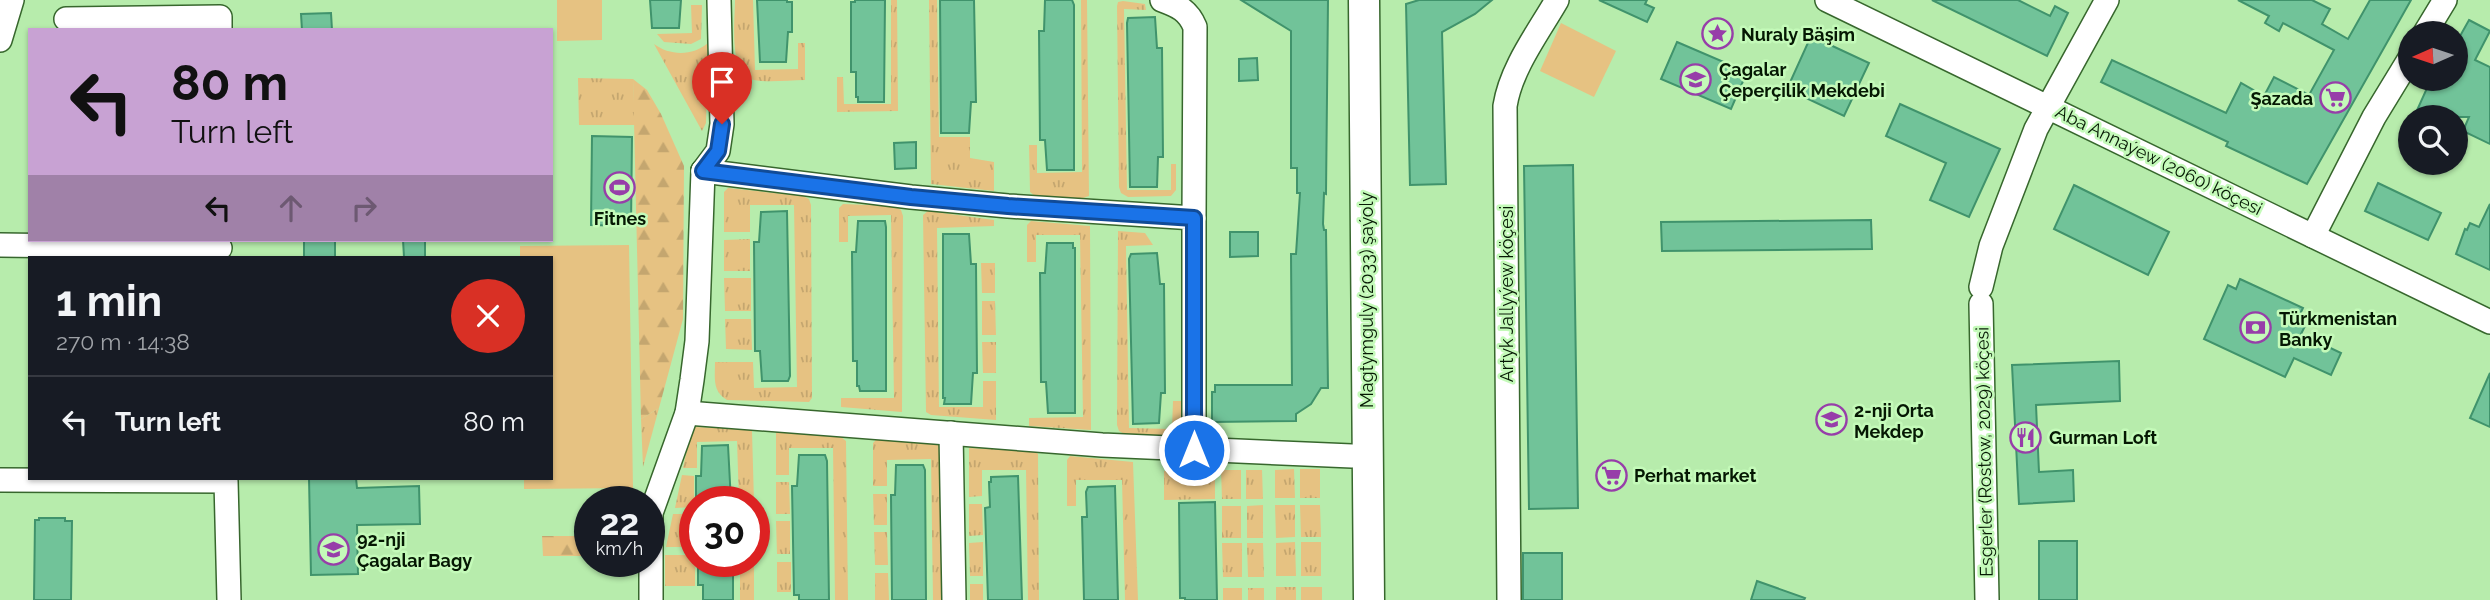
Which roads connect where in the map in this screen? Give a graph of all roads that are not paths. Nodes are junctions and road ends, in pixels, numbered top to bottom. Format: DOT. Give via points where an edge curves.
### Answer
graph roads {
  1 [pos="12,0"];
  2 [pos="719,0"];
  3 [pos="1162,0"];
  4 [pos="1348,0"];
  5 [pos="1364,0"];
  6 [pos="1557,0"];
  7 [pos="1827,0"];
  8 [pos="2107,0"];
  9 [pos="2445,0"];
  10 [pos="66,19"];
  11 [pos="2432,21"];
  12 [pos="130,24"];
  13 [pos="220,28"];
  14 [pos="0,40"];
  15 [pos="2398,73"];
  16 [pos="2048,106"];
  17 [pos="703,171"];
  18 [pos="1194,218"];
  19 [pos="2313,236"];
  20 [pos="0,245"];
  21 [pos="133,248"];
  22 [pos="220,248"];
  23 [pos="2490,322"];
  24 [pos="687,414"];
  25 [pos="951,433"];
  26 [pos="1194,450"];
  27 [pos="1352,456"];
  28 [pos="0,480"];
  29 [pos="28,480"];
  30 [pos="225,480"];
  31 [pos="229,600"];
  32 [pos="651,600"];
  33 [pos="954,600"];
  34 [pos="1352,600"];
  35 [pos="1369,600"];
  36 [pos="1509,600"];
  37 [pos="1987,600"];
  1 -- 14 [label="street"];
  2 -- 17 [label="street" via="722,124 718,151"];
  3 -- 18 [label="street" via="1183,8 1195,27"];
  4 -- 27 [label="main road, Magtymguly (2033) şaýoly"];
  5 -- 35 [label="main road, Magtymguly (2033) şaýoly"];
  6 -- 36 [label="street, Artyk Jallyýew köçesi" via="1514,76 1505,106"];
  7 -- 16 [label="street, Aba Annaýew (2060) köçesi"];
  8 -- 16 [label="street, Esgerler (Rostow, 2029) köçesi"];
  9 -- 11 [label="street"];
  10 -- 12 [label="street"];
  12 -- 13 [label="street" via="220,17"];
  15 -- 19 [label="street" via="2366,114"];
  16 -- 19 [label="street, Aba Annaýew (2060) köçesi"];
  16 -- 37 [label="street, Esgerler (Rostow, 2029) köçesi" via="1991,246 1981,295"];
  17 -- 18 [label="street" via="947,201"];
  17 -- 24 [label="street" via="697,341"];
  18 -- 26 [label="street"];
  19 -- 23 [label="street, Aba Annaýew (2060) köçesi"];
  20 -- 21 [label="street"];
  21 -- 22 [label="street"];
  24 -- 25 [label="street"];
  24 -- 32 [label="street" via="651,513"];
  25 -- 26 [label="street"];
  25 -- 33 [label="street"];
  26 -- 27 [label="street"];
  27 -- 34 [label="main road, Magtymguly (2033) şaýoly"];
  28 -- 29 [label="street"];
  30 -- 31 [label="street"];
}
